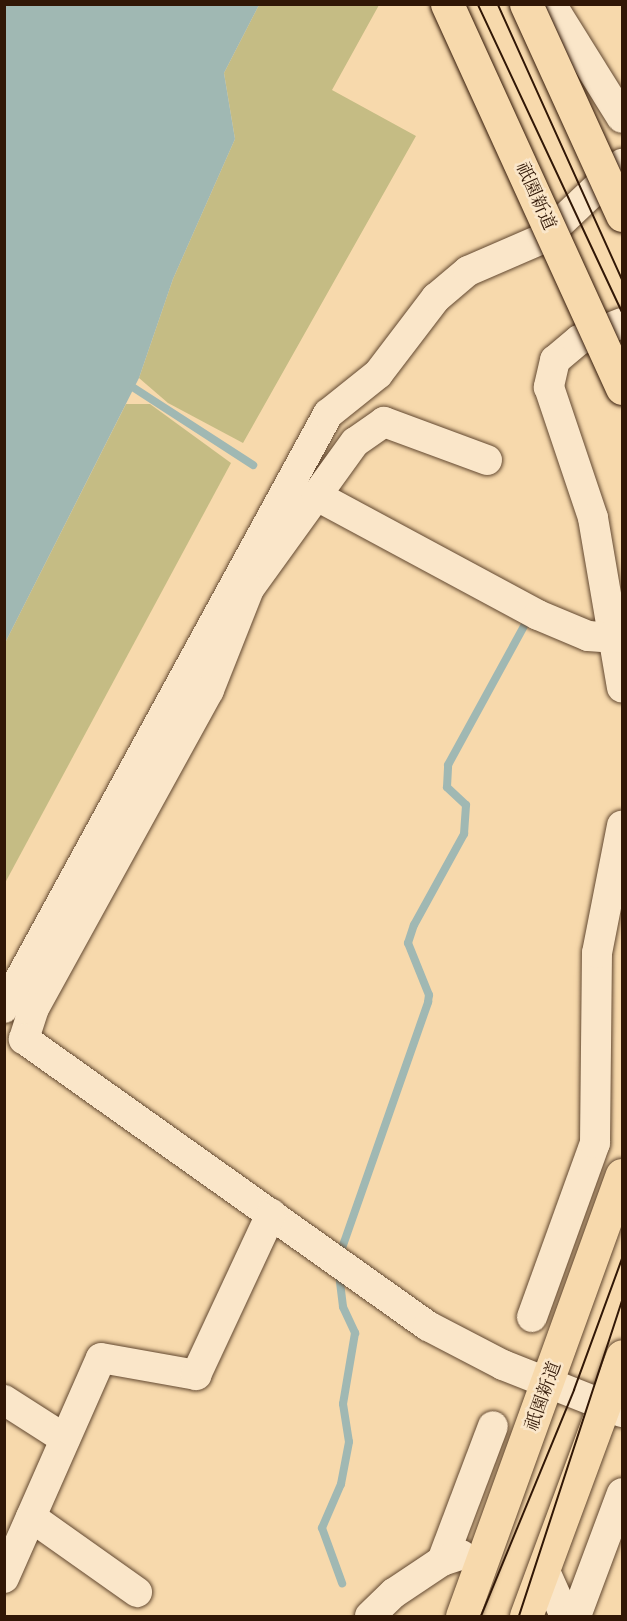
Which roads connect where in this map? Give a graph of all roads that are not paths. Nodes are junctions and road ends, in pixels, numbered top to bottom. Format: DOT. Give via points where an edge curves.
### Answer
graph roads {
  1 [pos="447,4"];
  2 [pos="526,4"];
  3 [pos="550,4"];
  4 [pos="622,118"];
  5 [pos="622,164"];
  6 [pos="622,215"];
  7 [pos="622,322"];
  8 [pos="622,388"];
  9 [pos="487,460"];
  10 [pos="317,496"];
  11 [pos="616,638"];
  12 [pos="622,688"];
  13 [pos="622,825"];
  14 [pos="4,1008"];
  15 [pos="609,1017"];
  16 [pos="622,1175"];
  17 [pos="271,1214"];
  18 [pos="532,1317"];
  19 [pos="622,1356"];
  20 [pos="548,1384"];
  21 [pos="4,1400"];
  22 [pos="614,1408"];
  23 [pos="493,1426"];
  24 [pos="65,1439"];
  25 [pos="622,1493"];
  26 [pos="31,1517"];
  27 [pos="487,1547"];
  28 [pos="442,1561"];
  29 [pos="544,1569"];
  30 [pos="4,1578"];
  31 [pos="137,1592"];
  32 [pos="370,1617"];
  33 [pos="462,1617"];
  34 [pos="526,1617"];
  35 [pos="565,1617"];
  36 [pos="576,1617"];
  1 -- 8 [label="highway, 祇園新道, bridge"];
  2 -- 6 [label="highway, bridge"];
  3 -- 4 [label="street"];
  5 -- 14 [label="street" via="544,238 468,271 436,298 378,374 328,414"];
  7 -- 11 [label="street" via="579,340 555,360 549,387 593,518"];
  9 -- 10 [label="street" via="384,422 356,442"];
  10 -- 11 [label="street" via="538,615 588,636"];
  10 -- 17 [label="street" via="249,589 208,690 34,1008 24,1039"];
  11 -- 12 [label="street"];
  13 -- 15 [label="street" via="597,953"];
  15 -- 18 [label="street" via="595,1143"];
  16 -- 20 [label="highway, 祇園新道"];
  17 -- 20 [label="street" via="428,1326"];
  17 -- 24 [label="street" via="196,1375 100,1358"];
  19 -- 22 [label="highway"];
  20 -- 22 [label="street"];
  20 -- 27 [label="highway, 祇園新道"];
  21 -- 24 [label="street"];
  22 -- 29 [label="highway"];
  23 -- 28 [label="street"];
  24 -- 26 [label="street"];
  25 -- 36 [label="street"];
  26 -- 30 [label="street"];
  26 -- 31 [label="street"];
  27 -- 28 [label="street"];
  27 -- 33 [label="highway, 祇園新道"];
  28 -- 32 [label="street" via="394,1593"];
  29 -- 34 [label="highway"];
  29 -- 35 [label="street"];
}
